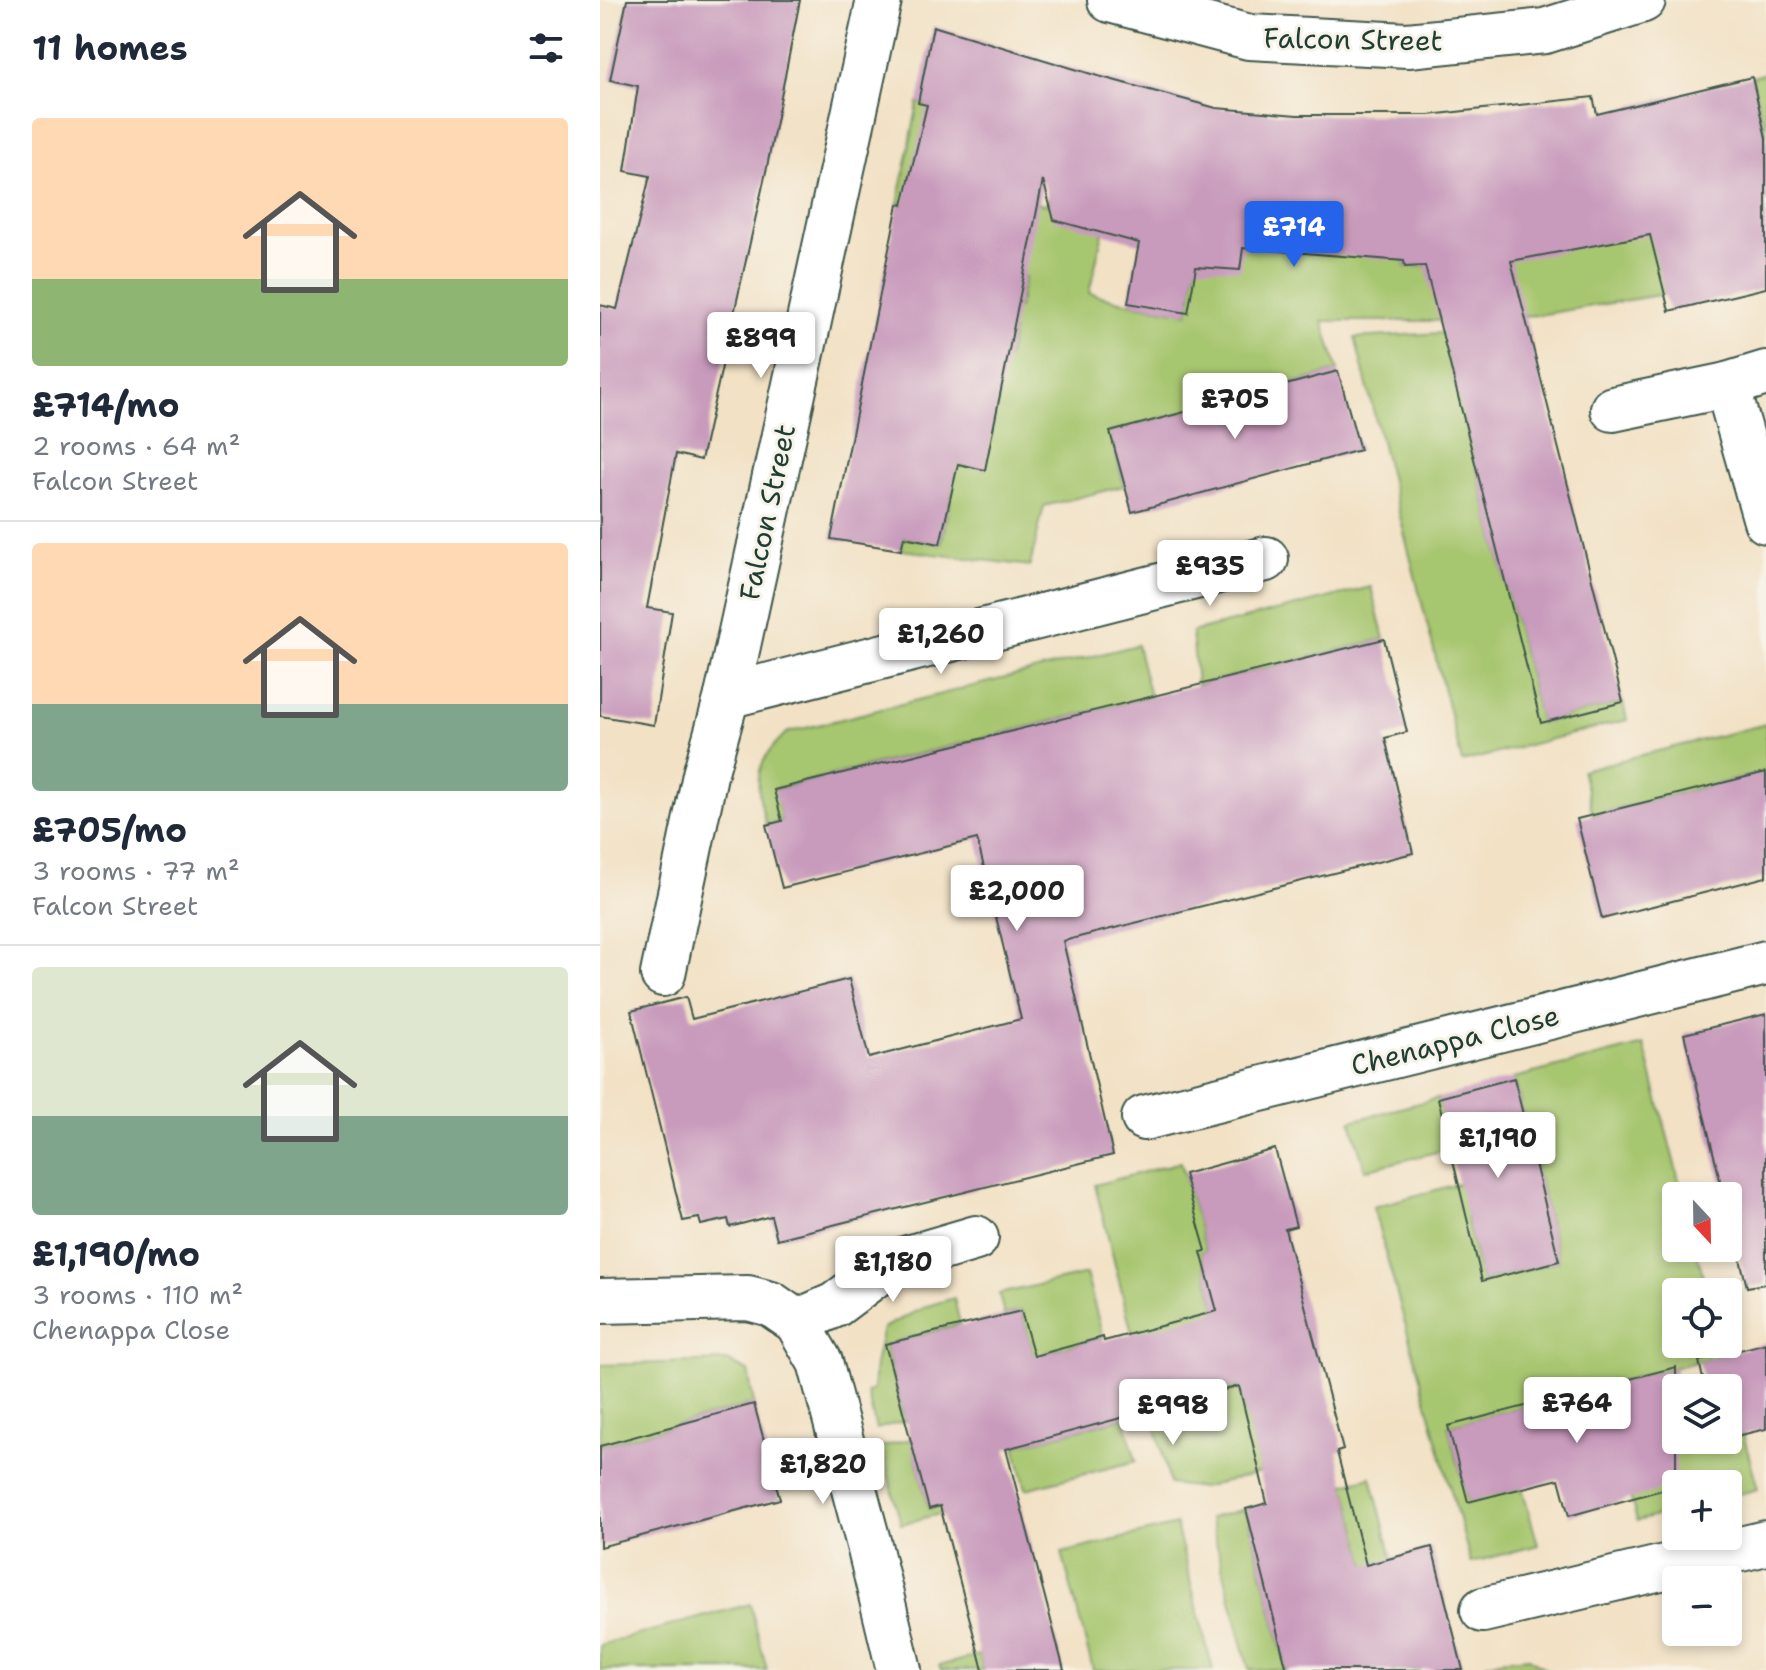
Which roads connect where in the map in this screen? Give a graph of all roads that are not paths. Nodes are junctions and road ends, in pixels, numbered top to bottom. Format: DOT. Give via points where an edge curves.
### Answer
graph roads {
  1 [pos="879,0"];
  2 [pos="1110,0"];
  3 [pos="1643,0"];
  4 [pos="1747,379"];
  5 [pos="1613,409"];
  6 [pos="1766,521"];
  7 [pos="1266,559"];
  8 [pos="727,696"];
  9 [pos="1766,963"];
  10 [pos="663,974"];
  11 [pos="1144,1118"];
  12 [pos="976,1238"];
  13 [pos="600,1301"];
  14 [pos="797,1322"];
  15 [pos="1766,1543"];
  16 [pos="1483,1610"];
  17 [pos="899,1670"];
  1 -- 8 [label="street, Falcon Street"];
  2 -- 3 [label="street, Falcon Street" via="1249,37 1408,45 1545,31"];
  4 -- 5 [label="street"];
  4 -- 6 [label="street"];
  7 -- 8 [label="street"];
  8 -- 10 [label="street, Falcon Street"];
  9 -- 11 [label="street, Chenappa Close"];
  12 -- 14 [label="street" via="891,1263 835,1305"];
  13 -- 14 [label="street" via="748,1298 771,1304"];
  14 -- 17 [label="street" via="820,1362"];
  15 -- 16 [label="street"];
}
